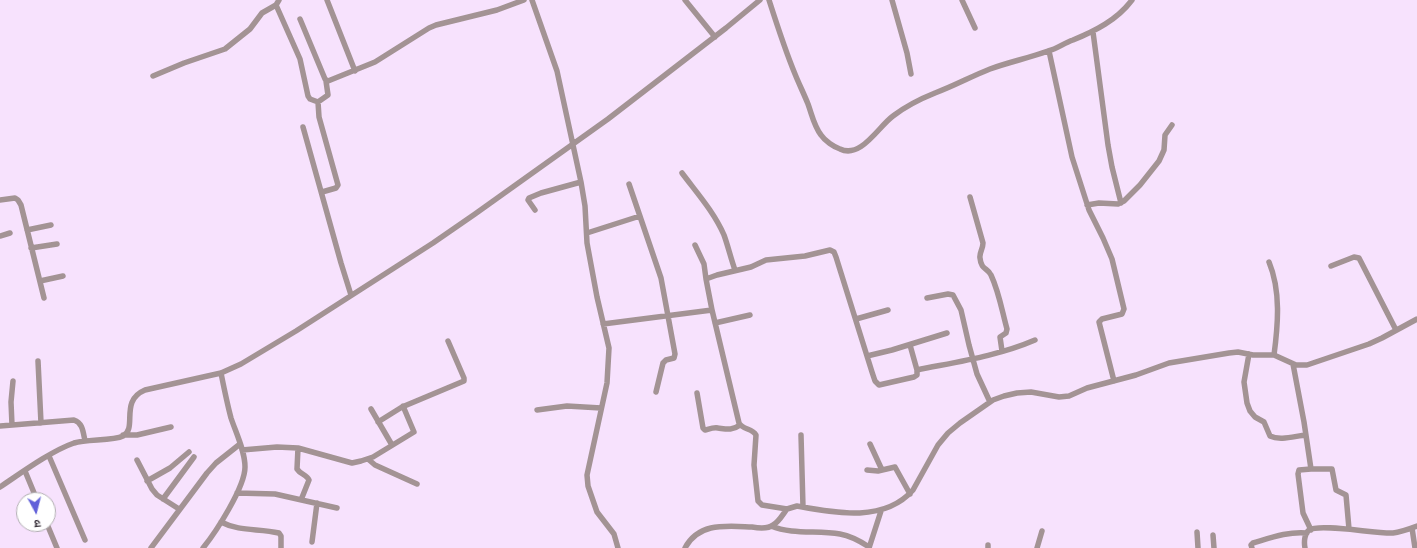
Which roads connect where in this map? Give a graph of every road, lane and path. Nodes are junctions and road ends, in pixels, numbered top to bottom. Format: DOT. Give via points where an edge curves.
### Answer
graph roads {
  1 [pos="327,0"];
  2 [pos="524,0"];
  3 [pos="532,0"];
  4 [pos="685,0"];
  5 [pos="760,0"];
  6 [pos="769,0"];
  7 [pos="892,0"];
  8 [pos="962,0"];
  9 [pos="1132,0"];
  10 [pos="277,2"];
  11 [pos="300,19"];
  12 [pos="974,28"];
  13 [pos="1093,32"];
  14 [pos="715,37"];
  15 [pos="1049,51"];
  16 [pos="355,71"];
  17 [pos="911,74"];
  18 [pos="153,76"];
  19 [pos="326,81"];
  20 [pos="318,102"];
  21 [pos="1172,125"];
  22 [pos="303,127"];
  23 [pos="573,145"];
  24 [pos="682,173"];
  25 [pos="581,182"];
  26 [pos="629,184"];
  27 [pos="322,192"];
  28 [pos="970,197"];
  29 [pos="0,200"];
  30 [pos="1121,203"];
  31 [pos="1088,208"];
  32 [pos="535,210"];
  33 [pos="640,216"];
  34 [pos="51,225"];
  35 [pos="27,230"];
  36 [pos="10,233"];
  37 [pos="587,233"];
  38 [pos="0,236"];
  39 [pos="57,244"];
  40 [pos="695,245"];
  41 [pos="31,248"];
  42 [pos="1269,262"];
  43 [pos="1331,266"];
  44 [pos="735,270"];
  45 [pos="63,276"];
  46 [pos="706,279"];
  47 [pos="40,281"];
  48 [pos="351,294"];
  49 [pos="44,298"];
  50 [pos="928,298"];
  51 [pos="712,310"];
  52 [pos="888,310"];
  53 [pos="750,315"];
  54 [pos="669,316"];
  55 [pos="856,319"];
  56 [pos="1417,319"];
  57 [pos="715,323"];
  58 [pos="603,324"];
  59 [pos="1396,330"];
  60 [pos="947,333"];
  61 [pos="1035,340"];
  62 [pos="448,341"];
  63 [pos="910,345"];
  64 [pos="1002,351"];
  65 [pos="1249,354"];
  66 [pos="1274,355"];
  67 [pos="867,356"];
  68 [pos="972,359"];
  69 [pos="38,361"];
  70 [pos="1293,364"];
  71 [pos="917,370"];
  72 [pos="221,373"];
  73 [pos="13,381"];
  74 [pos="1114,381"];
  75 [pos="656,392"];
  76 [pos="697,393"];
  77 [pos="990,402"];
  78 [pos="403,406"];
  79 [pos="601,408"];
  80 [pos="371,409"];
  81 [pos="537,410"];
  82 [pos="41,422"];
  83 [pos="378,422"];
  84 [pos="12,425"];
  85 [pos="740,425"];
  86 [pos="0,426"];
  87 [pos="171,427"];
  88 [pos="124,435"];
  89 [pos="801,435"];
  90 [pos="1306,435"];
  91 [pos="85,441"];
  92 [pos="870,444"];
  93 [pos="392,445"];
  94 [pos="241,447"];
  95 [pos="298,448"];
  96 [pos="189,452"];
  97 [pos="49,456"];
  98 [pos="194,457"];
  99 [pos="368,458"];
  100 [pos="137,460"];
  101 [pos="1311,469"];
  102 [pos="867,470"];
  103 [pos="882,470"];
  104 [pos="25,471"];
  105 [pos="147,481"];
  106 [pos="417,484"];
  107 [pos="0,487"];
  108 [pos="34,492"];
  109 [pos="237,493"];
  110 [pos="910,494"];
  111 [pos="163,499"];
  112 [pos="301,500"];
  113 [pos="317,503"];
  114 [pos="803,507"];
  115 [pos="337,508"];
  116 [pos="179,509"];
  117 [pos="787,509"];
  118 [pos="881,511"];
  119 [pos="221,522"];
  120 [pos="771,526"];
  121 [pos="1415,527"];
  122 [pos="1349,529"];
  123 [pos="1042,531"];
  124 [pos="1309,531"];
  125 [pos="50,532"];
  126 [pos="1197,532"];
  127 [pos="1213,535"];
  128 [pos="85,540"];
  129 [pos="312,542"];
  130 [pos="869,547"];
  131 [pos="57,548"];
  132 [pos="151,548"];
  133 [pos="203,548"];
  134 [pos="281,548"];
  135 [pos="618,548"];
  136 [pos="685,548"];
  137 [pos="1037,548"];
  138 [pos="1198,548"];
  139 [pos="1214,548"];
  140 [pos="1252,548"];
  141 [pos="1305,548"];
  142 [pos="1415,548"];
  1 -- 16 [label="street"];
  2 -- 16 [label="street" via="497,10 428,28 375,62"];
  3 -- 23 [label="street" via="557,71"];
  4 -- 14 [label="street"];
  5 -- 14 [label="street"];
  6 -- 15 [label="street" via="816,127 828,142 840,150 849,152 871,139 892,117 921,98 988,70"];
  7 -- 17 [label="street"];
  8 -- 12 [label="street"];
  9 -- 13 [label="street" via="1121,13"];
  10 -- 18 [label="street" via="225,49"];
  10 -- 20 [label="street" via="300,59 308,96"];
  11 -- 19 [label="street"];
  13 -- 15 [label="street"];
  13 -- 30 [label="street" via="1108,145"];
  14 -- 23 [label="street"];
  15 -- 31 [label="street" via="1069,143"];
  16 -- 19 [label="street"];
  19 -- 20 [label="street" via="328,95"];
  20 -- 27 [label="street" via="319,117 338,186"];
  21 -- 30 [label="street" via="1165,136 1164,150 1159,161 1140,185"];
  22 -- 27 [label="street"];
  23 -- 25 [label="street"];
  23 -- 48 [label="street" via="433,243"];
  24 -- 44 [label="street" via="716,221"];
  25 -- 32 [label="street" via="529,198"];
  25 -- 37 [label="street"];
  26 -- 33 [label="street"];
  27 -- 48 [label="street"];
  28 -- 64 [label="street" via="983,243 980,254 982,265 991,275 1006,329 1006,333 1000,337"];
  29 -- 35 [label="street" via="11,197 18,200"];
  30 -- 31 [label="street" via="1099,203"];
  31 -- 74 [label="street" via="1110,253 1124,309 1122,314 1099,322"];
  33 -- 37 [label="street"];
  33 -- 54 [label="street" via="661,278"];
  34 -- 35 [label="street"];
  35 -- 41 [label="street"];
  36 -- 38 [label="street"];
  37 -- 58 [label="street"];
  39 -- 41 [label="street"];
  40 -- 46 [label="street" via="704,264"];
  41 -- 47 [label="street"];
  42 -- 66 [label="street" via="1277,302"];
  43 -- 59 [label="street" via="1354,257 1359,258"];
  44 -- 46 [label="street"];
  44 -- 55 [label="street" via="751,268 766,260 793,258 832,250"];
  45 -- 47 [label="street"];
  46 -- 51 [label="street"];
  47 -- 49 [label="street"];
  48 -- 72 [label="street" via="270,347"];
  50 -- 68 [label="street" via="953,295 961,310"];
  51 -- 54 [label="street"];
  51 -- 57 [label="street"];
  52 -- 55 [label="street"];
  53 -- 57 [label="street"];
  54 -- 58 [label="street"];
  54 -- 75 [label="street" via="675,356 663,363"];
  55 -- 67 [label="street"];
  56 -- 59 [label="street"];
  57 -- 85 [label="street"];
  58 -- 79 [label="street" via="609,348 609,366"];
  59 -- 70 [label="street" via="1369,344 1313,364"];
  60 -- 63 [label="street"];
  61 -- 64 [label="street"];
  62 -- 78 [label="street" via="464,381"];
  63 -- 67 [label="street"];
  63 -- 71 [label="street"];
  64 -- 68 [label="street"];
  65 -- 66 [label="street"];
  65 -- 74 [label="street" via="1238,352 1182,360"];
  65 -- 90 [label="street" via="1244,382 1252,414 1264,422 1272,437"];
  66 -- 70 [label="street"];
  67 -- 71 [label="street" via="873,377 879,385 914,377"];
  68 -- 71 [label="street"];
  68 -- 77 [label="street"];
  69 -- 82 [label="street"];
  70 -- 90 [label="street"];
  72 -- 88 [label="street" via="138,393 133,397 128,428"];
  72 -- 94 [label="street" via="230,416"];
  73 -- 84 [label="street"];
  74 -- 77 [label="street" via="1069,396 1017,393"];
  76 -- 85 [label="street" via="704,429 728,430"];
  77 -- 110 [label="street" via="948,433 938,445"];
  78 -- 83 [label="street"];
  78 -- 93 [label="street" via="414,432"];
  79 -- 81 [label="street" via="562,407"];
  79 -- 135 [label="street" via="587,480 597,512 614,537"];
  80 -- 83 [label="street"];
  82 -- 84 [label="street"];
  82 -- 91 [label="street" via="74,420 83,429"];
  83 -- 93 [label="street"];
  84 -- 86 [label="street"];
  85 -- 117 [label="street" via="752,430 756,435 754,465 758,501"];
  87 -- 88 [label="street" via="137,435"];
  88 -- 91 [label="street"];
  89 -- 114 [label="street"];
  90 -- 101 [label="street"];
  91 -- 97 [label="street" via="64,447"];
  92 -- 103 [label="street"];
  93 -- 99 [label="street"];
  94 -- 95 [label="street"];
  94 -- 109 [label="street" via="245,467"];
  94 -- 116 [label="street" via="211,468"];
  95 -- 99 [label="street" via="352,462"];
  95 -- 112 [label="street" via="297,469 309,480"];
  96 -- 105 [label="street" via="170,468"];
  97 -- 104 [label="street"];
  97 -- 128 [label="street"];
  98 -- 111 [label="street"];
  99 -- 106 [label="street" via="375,465"];
  100 -- 105 [label="street"];
  101 -- 122 [label="street" via="1332,469 1336,490 1346,495"];
  101 -- 124 [label="street" via="1299,470 1298,474 1303,514"];
  102 -- 103 [label="street"];
  103 -- 110 [label="street" via="896,467"];
  104 -- 107 [label="street"];
  104 -- 108 [label="street"];
  105 -- 111 [label="street"];
  109 -- 112 [label="street" via="275,494"];
  109 -- 119 [label="street"];
  110 -- 118 [label="street"];
  111 -- 116 [label="street"];
  112 -- 113 [label="street"];
  113 -- 115 [label="street"];
  113 -- 129 [label="street"];
  114 -- 117 [label="street"];
  114 -- 118 [label="street" via="854,514"];
  116 -- 132 [label="street"];
  117 -- 120 [label="street"];
  118 -- 130 [label="street"];
  119 -- 133 [label="street"];
  119 -- 134 [label="street" via="238,529 280,532"];
  120 -- 130 [label="street" via="786,531 839,534 851,537"];
  120 -- 136 [label="street" via="726,526 701,531 695,534"];
  121 -- 122 [label="street" via="1392,533"];
  121 -- 142 [label="street"];
  122 -- 124 [label="street"];
  123 -- 137 [label="street"];
  124 -- 140 [label="street" via="1253,543"];
  124 -- 141 [label="street" via="1306,535"];
  125 -- 131 [label="street"];
  126 -- 138 [label="street"];
  127 -- 139 [label="street"];
}
